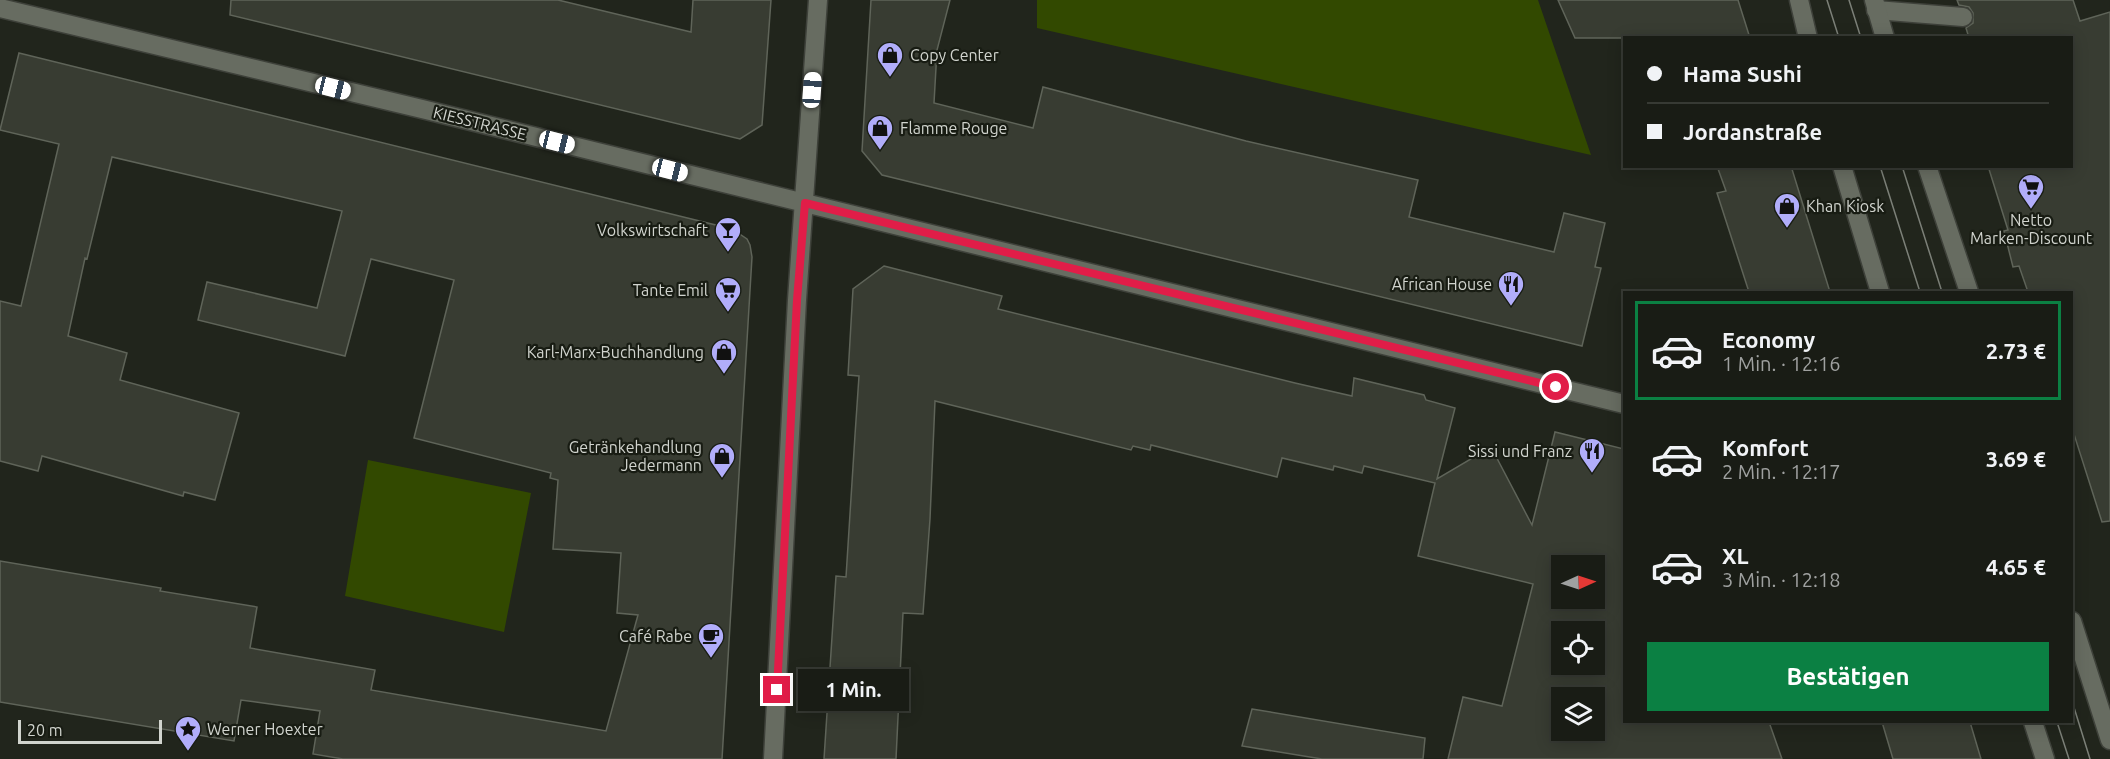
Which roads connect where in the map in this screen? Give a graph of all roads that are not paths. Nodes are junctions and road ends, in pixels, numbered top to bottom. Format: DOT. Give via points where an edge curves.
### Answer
graph roads {
  1 [pos="818,0"];
  2 [pos="1799,0"];
  3 [pos="1875,5"];
  4 [pos="0,8"];
  5 [pos="1963,17"];
  6 [pos="1808,36"];
  7 [pos="1884,36"];
  8 [pos="1843,168"];
  9 [pos="1928,168"];
  10 [pos="805,203"];
  11 [pos="1880,291"];
  12 [pos="1969,291"];
  13 [pos="1623,404"];
  14 [pos="2073,624"];
  15 [pos="2033,723"];
  16 [pos="2110,740"];
  17 [pos="773,759"];
  18 [pos="2045,759"];
  1 -- 10 [label="street"];
  2 -- 6 [label="street"];
  3 -- 5 [label="street"];
  3 -- 7 [label="street"];
  4 -- 10 [label="street, KIESSTRASSE"];
  8 -- 11 [label="street"];
  9 -- 12 [label="street"];
  10 -- 13 [label="street, KIESSTRASSE"];
  10 -- 17 [label="street"];
  14 -- 16 [label="street"];
  15 -- 18 [label="street"];
}
